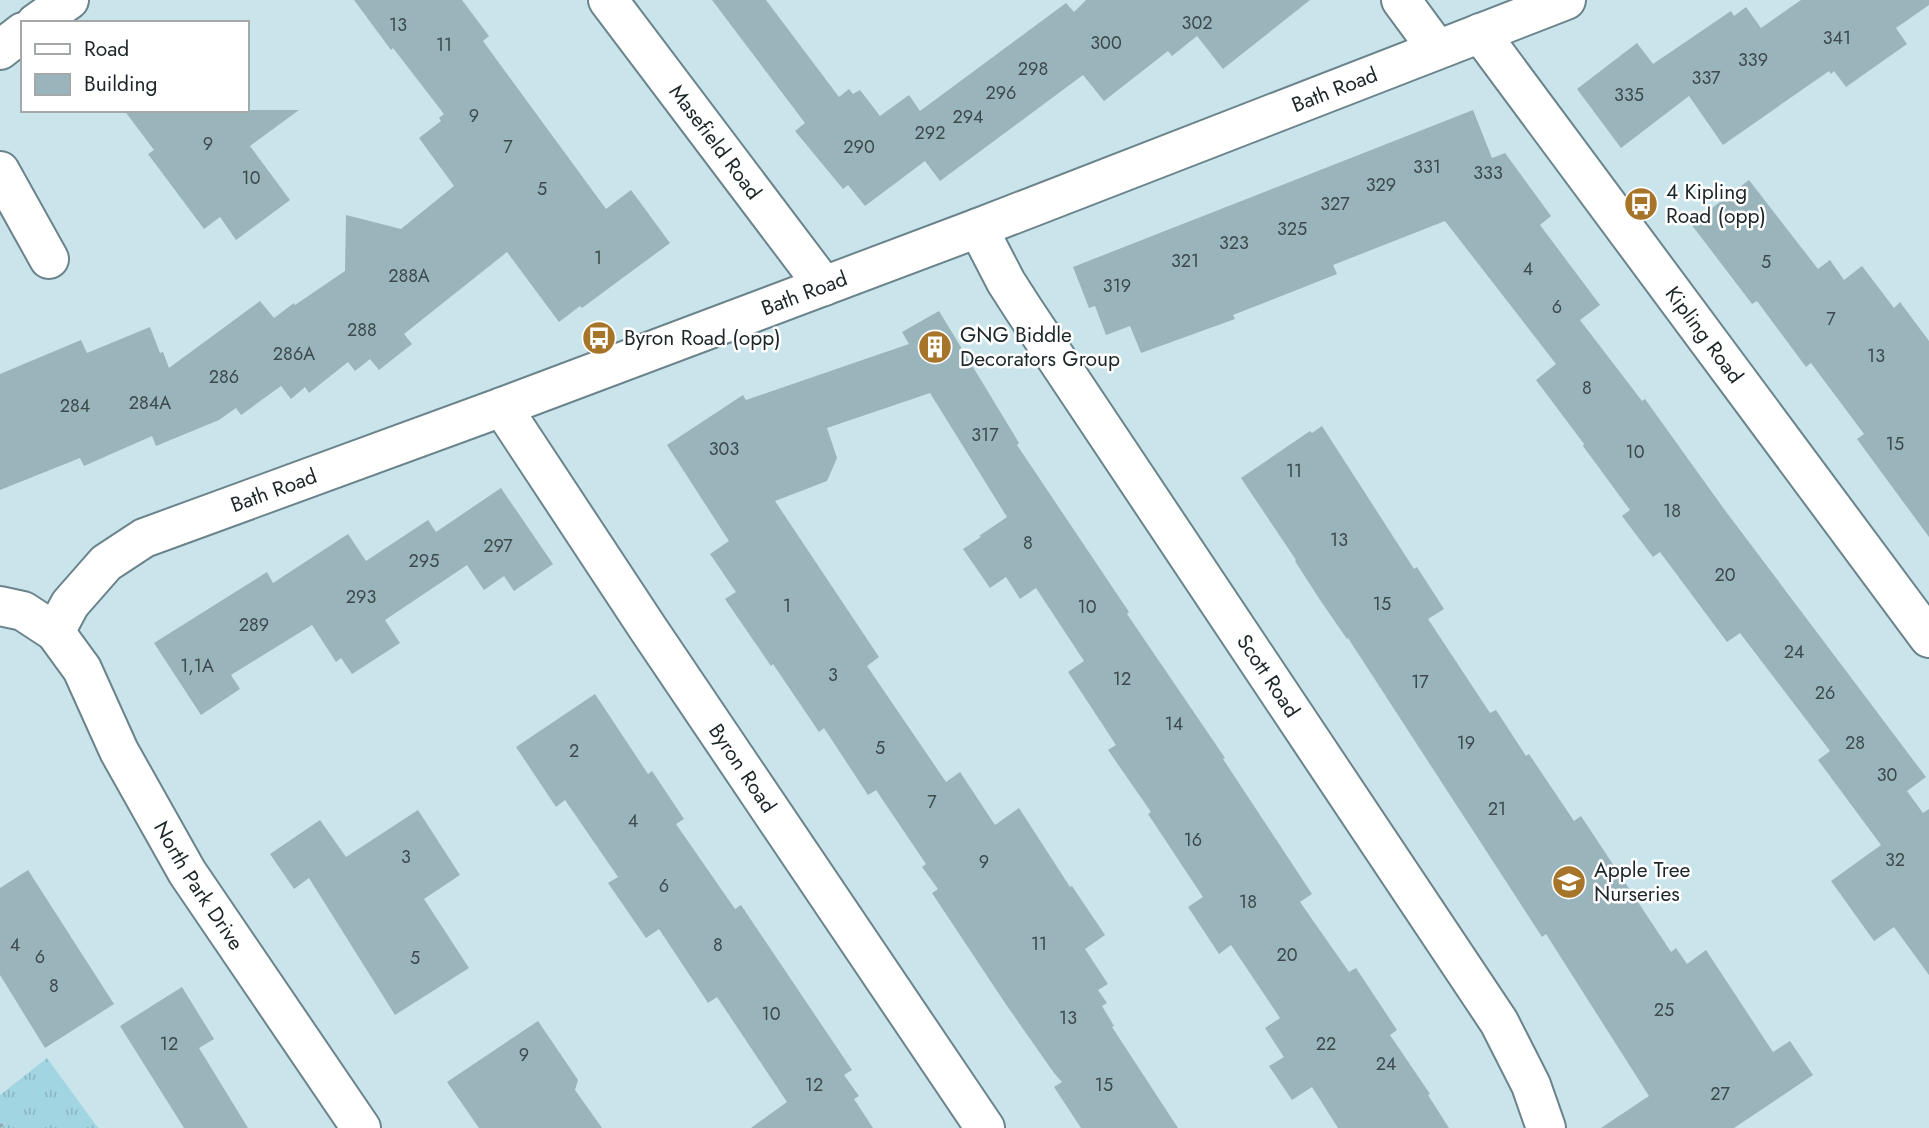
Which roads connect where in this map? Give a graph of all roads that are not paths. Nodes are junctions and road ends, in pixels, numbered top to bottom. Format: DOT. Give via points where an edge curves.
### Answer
graph roads {
  1 [pos="69,0"];
  2 [pos="608,0"];
  3 [pos="1401,0"];
  4 [pos="1566,0"];
  5 [pos="39,21"];
  6 [pos="1480,33"];
  7 [pos="21,34"];
  8 [pos="1437,49"];
  9 [pos="0,50"];
  10 [pos="2,175"];
  11 [pos="978,228"];
  12 [pos="49,260"];
  13 [pos="824,286"];
  14 [pos="502,407"];
  15 [pos="0,606"];
  16 [pos="55,632"];
  17 [pos="1929,638"];
  18 [pos="361,1128"];
  19 [pos="985,1128"];
  20 [pos="1546,1128"];
  1 -- 5 [label="street"];
  2 -- 13 [label="street, Masefield Road"];
  3 -- 8 [label="street"];
  4 -- 6 [label="street, Bath Road"];
  6 -- 8 [label="street, Bath Road"];
  6 -- 17 [label="street, Kipling Road"];
  7 -- 9 [label="street"];
  8 -- 11 [label="street, Bath Road"];
  10 -- 12 [label="street"];
  11 -- 13 [label="street, Bath Road"];
  11 -- 20 [label="street, Scott Road" via="1006,282 1499,1022 1531,1085"];
  13 -- 14 [label="street, Bath Road"];
  14 -- 16 [label="street, Bath Road" via="144,538 106,563 70,604"];
  14 -- 19 [label="street, Byron Road"];
  15 -- 16 [label="street" via="23,611"];
  16 -- 18 [label="street, North Park Drive" via="82,669 119,751 187,872"];
}
